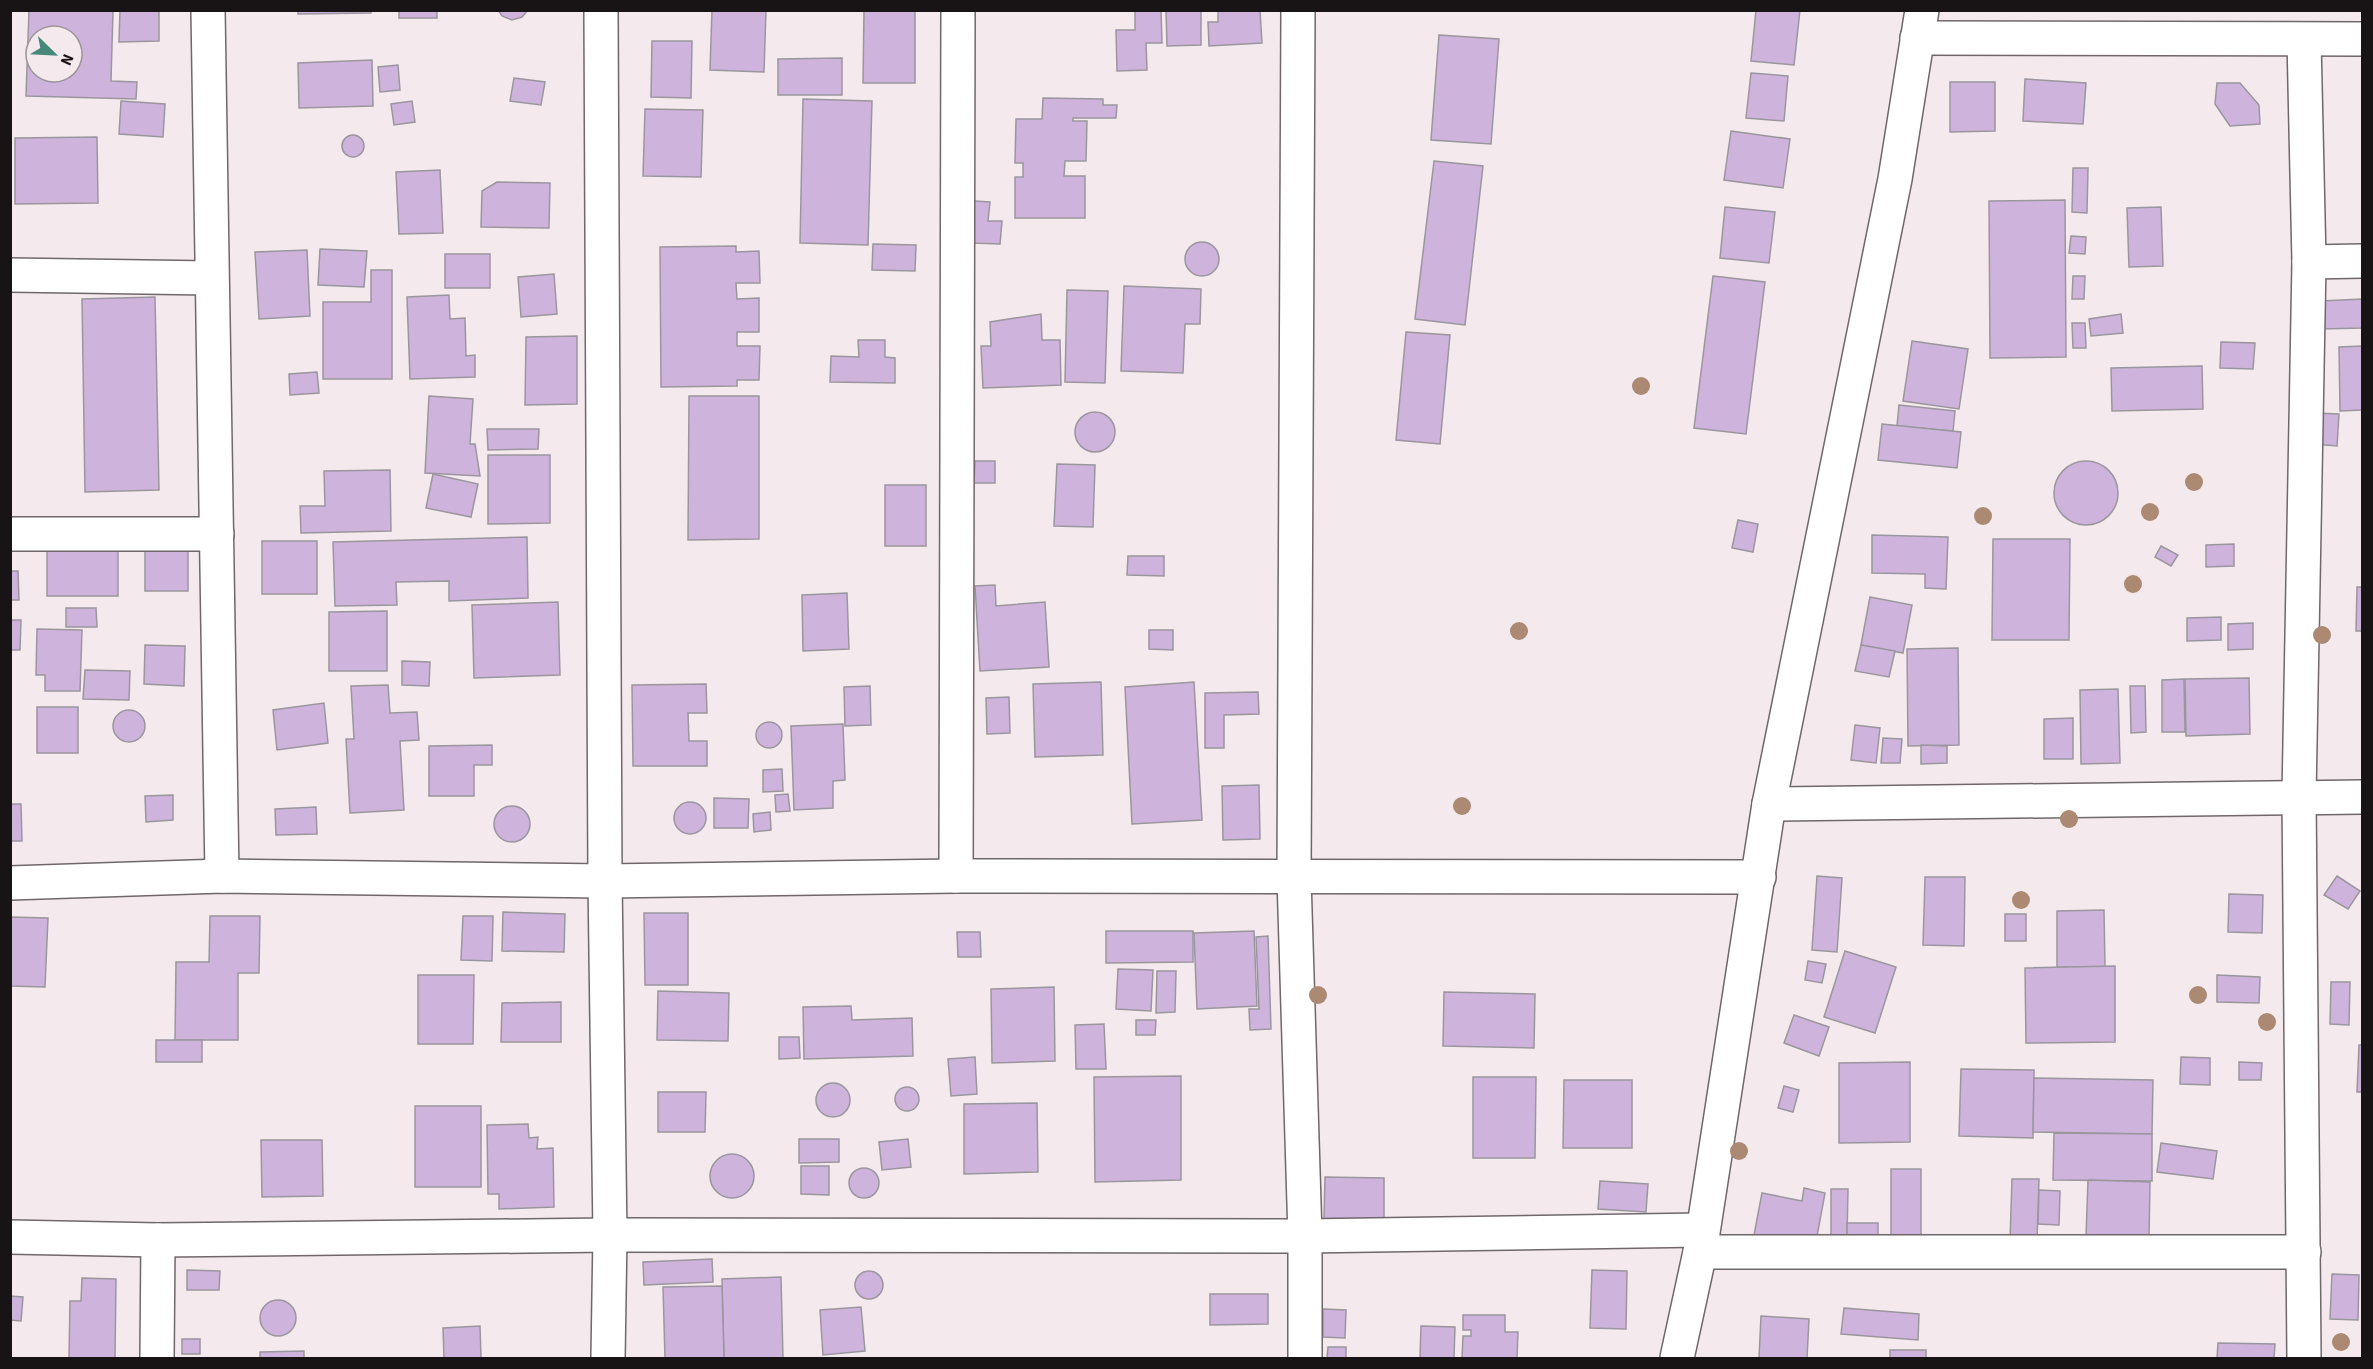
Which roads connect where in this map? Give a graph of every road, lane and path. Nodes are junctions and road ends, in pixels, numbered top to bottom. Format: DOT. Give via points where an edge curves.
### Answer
graph roads {
  1 [pos="208,10"];
  2 [pos="601,10"];
  3 [pos="958,10"];
  4 [pos="1298,10"];
  5 [pos="1920,24"];
  6 [pos="2362,39"];
  7 [pos="2304,40"];
  8 [pos="2362,261"];
  9 [pos="2309,262"];
  10 [pos="10,275"];
  11 [pos="211,278"];
  12 [pos="10,534"];
  13 [pos="217,534"];
  14 [pos="2299,796"];
  15 [pos="2362,797"];
  16 [pos="1769,804"];
  17 [pos="222,876"];
  18 [pos="956,876"];
  19 [pos="1759,877"];
  20 [pos="1294,878"];
  21 [pos="605,881"];
  22 [pos="10,883"];
  23 [pos="610,1235"];
  24 [pos="1305,1236"];
  25 [pos="10,1237"];
  26 [pos="158,1240"];
  27 [pos="1701,1241"];
  28 [pos="2304,1252"];
  29 [pos="157,1359"];
  30 [pos="608,1359"];
  31 [pos="1305,1359"];
  32 [pos="1677,1359"];
  33 [pos="2304,1359"];
  1 -- 11 [label="street"];
  2 -- 21 [label="street"];
  3 -- 18 [label="street"];
  4 -- 20 [label="street"];
  5 -- 7 [label="street"];
  5 -- 16 [label="street" via="1895,179"];
  6 -- 7 [label="street"];
  7 -- 9 [label="street"];
  8 -- 9 [label="street"];
  9 -- 14 [label="street"];
  10 -- 11 [label="street"];
  11 -- 13 [label="street"];
  12 -- 13 [label="street"];
  13 -- 17 [label="street"];
  14 -- 15 [label="street"];
  14 -- 16 [label="street"];
  14 -- 28 [label="street"];
  16 -- 19 [label="street"];
  17 -- 21 [label="street"];
  17 -- 22 [label="street"];
  18 -- 20 [label="street"];
  18 -- 21 [label="street"];
  19 -- 20 [label="street"];
  19 -- 27 [label="street"];
  20 -- 24 [label="street"];
  21 -- 23 [label="street"];
  23 -- 24 [label="street"];
  23 -- 26 [label="street"];
  23 -- 30 [label="street"];
  24 -- 27 [label="street"];
  24 -- 31 [label="street"];
  25 -- 26 [label="street"];
  26 -- 29 [label="street"];
  27 -- 28 [label="street"];
  27 -- 32 [label="street"];
  28 -- 33 [label="street"];
}
